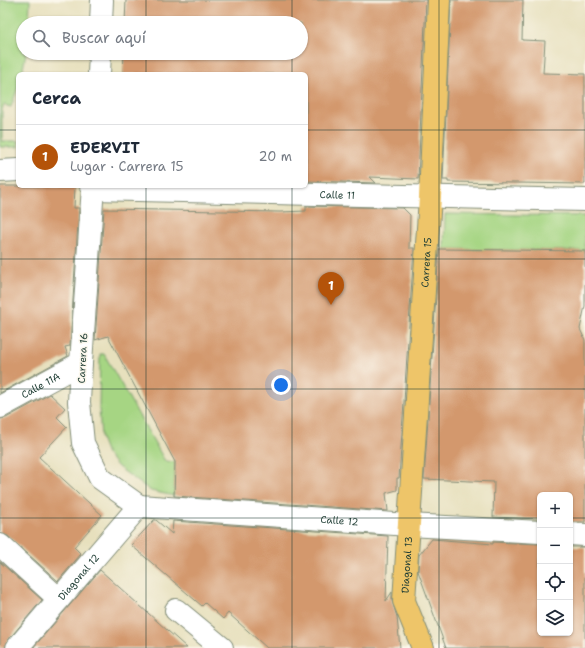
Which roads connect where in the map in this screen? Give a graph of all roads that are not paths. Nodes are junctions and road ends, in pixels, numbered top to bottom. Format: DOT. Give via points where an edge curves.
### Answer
graph roads {
  1 [pos="102,0"];
  2 [pos="439,0"];
  3 [pos="101,16"];
  4 [pos="100,60"];
  5 [pos="99,72"];
  6 [pos="16,170"];
  7 [pos="0,171"];
  8 [pos="92,188"];
  9 [pos="126,188"];
  10 [pos="430,197"];
  11 [pos="585,200"];
  12 [pos="81,363"];
  13 [pos="0,407"];
  14 [pos="140,506"];
  15 [pos="409,526"];
  16 [pos="537,532"];
  17 [pos="573,534"];
  18 [pos="585,535"];
  19 [pos="0,545"];
  20 [pos="59,600"];
  21 [pos="176,610"];
  22 [pos="20,647"];
  23 [pos="222,648"];
  24 [pos="423,648"];
  1 -- 3 [label="street"];
  2 -- 10 [label="main road, Carrera 15"];
  4 -- 5 [label="street"];
  6 -- 7 [label="street"];
  8 -- 12 [label="street, Carrera 16"];
  9 -- 10 [label="street, Calle 11"];
  10 -- 11 [label="street, Calle 11"];
  10 -- 15 [label="main road, Carrera 15"];
  12 -- 13 [label="street, Calle 11A"];
  12 -- 14 [label="street, Carrera 16" via="83,443 100,478"];
  14 -- 15 [label="street, Calle 12"];
  14 -- 20 [label="street, Diagonal 12"];
  15 -- 16 [label="street, Calle 12"];
  15 -- 24 [label="main road, Diagonal 13" via="404,600"];
  17 -- 18 [label="street"];
  19 -- 20 [label="street"];
  20 -- 22 [label="street, Diagonal 12"];
  21 -- 23 [label="street"];
}
